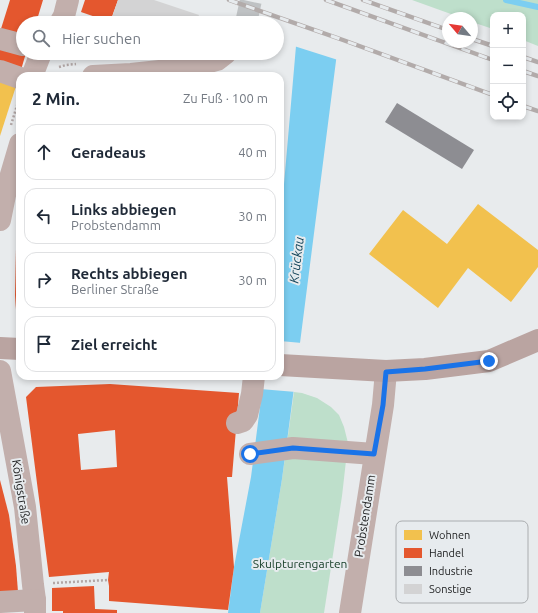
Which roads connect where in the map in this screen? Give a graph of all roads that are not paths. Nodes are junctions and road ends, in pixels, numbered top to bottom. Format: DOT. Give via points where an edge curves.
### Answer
graph roads {
  1 [pos="68,0"];
  2 [pos="64,16"];
  3 [pos="0,39"];
  4 [pos="16,43"];
  5 [pos="29,60"];
  6 [pos="217,60"];
  7 [pos="47,61"];
  8 [pos="86,70"];
  9 [pos="0,71"];
  10 [pos="25,72"];
  11 [pos="36,72"];
  12 [pos="108,72"];
  13 [pos="150,72"];
  14 [pos="16,77"];
  15 [pos="16,158"];
  16 [pos="0,220"];
  17 [pos="538,340"];
  18 [pos="0,348"];
  19 [pos="16,349"];
  20 [pos="284,365"];
  21 [pos="0,371"];
  22 [pos="386,372"];
  23 [pos="254,380"];
  24 [pos="237,423"];
  25 [pos="250,454"];
  26 [pos="374,454"];
  27 [pos="34,599"];
  28 [pos="0,602"];
  29 [pos="350,613"];
  1 -- 2 [label="street"];
  3 -- 4 [label="street"];
  5 -- 10 [label="street"];
  6 -- 13 [label="street" via="188,68"];
  7 -- 11 [label="street"];
  8 -- 12 [label="street"];
  9 -- 14 [label="street"];
  15 -- 16 [label="street"];
  17 -- 22 [label="main road" via="489,361"];
  18 -- 19 [label="main road"];
  20 -- 22 [label="main road"];
  21 -- 27 [label="street, Königstraße" via="24,507"];
  22 -- 26 [label="street, Probstendamm"];
  23 -- 24 [label="street" via="248,415"];
  25 -- 26 [label="street" via="293,448"];
  26 -- 29 [label="street, Probstendamm"];
  27 -- 28 [label="street"];
}
